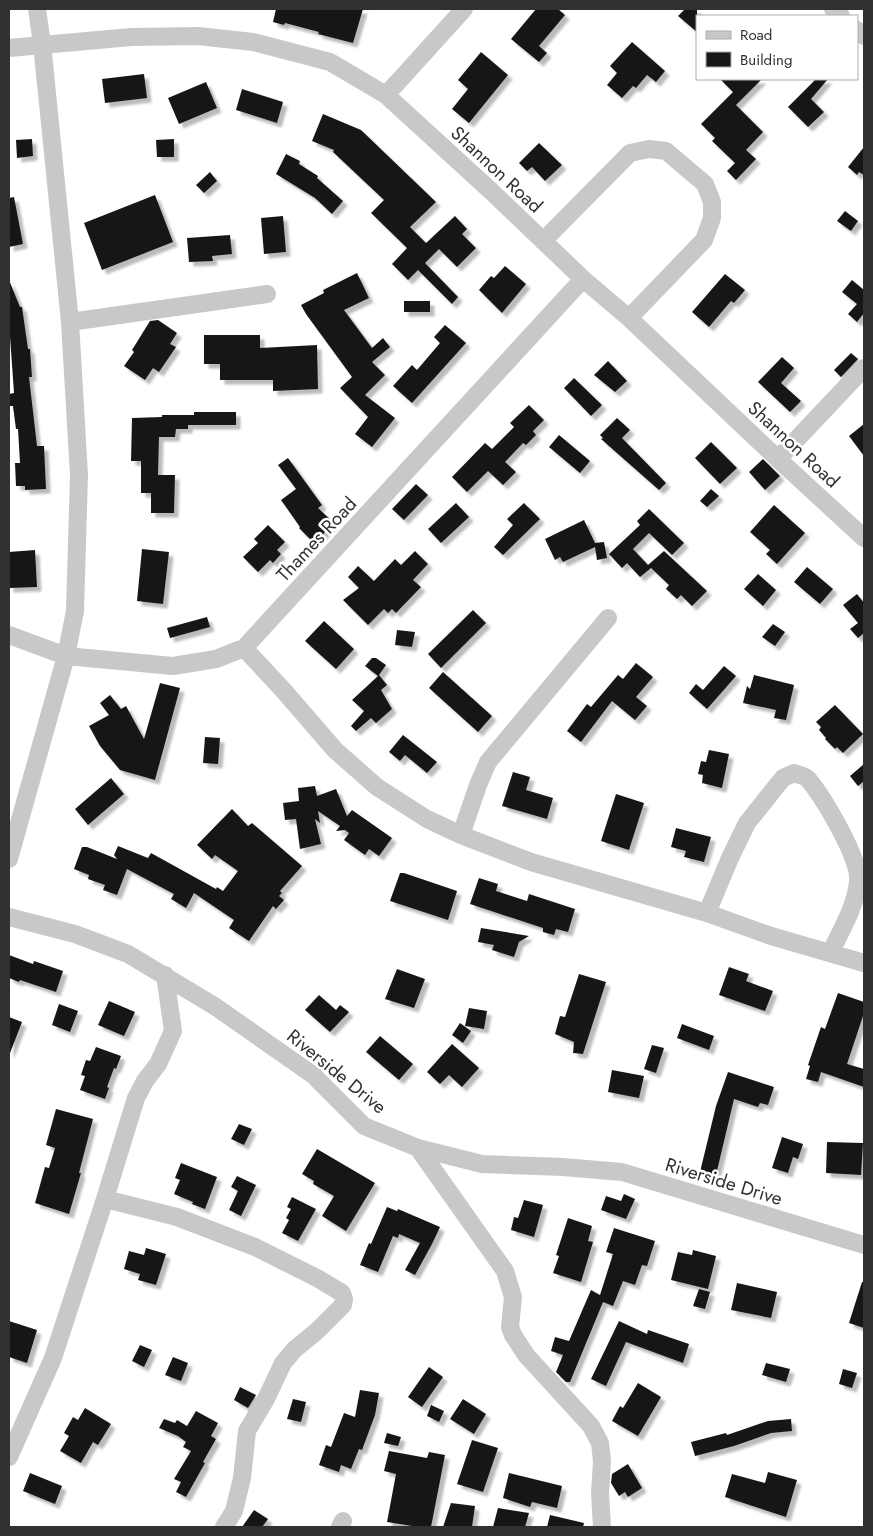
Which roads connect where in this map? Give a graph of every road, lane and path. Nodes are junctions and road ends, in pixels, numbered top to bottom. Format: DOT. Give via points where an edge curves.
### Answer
graph roads {
  1 [pos="37,9"];
  2 [pos="464,9"];
  3 [pos="42,44"];
  4 [pos="9,48"];
  5 [pos="386,95"];
  6 [pos="543,241"];
  7 [pos="583,279"];
  8 [pos="267,294"];
  9 [pos="629,318"];
  10 [pos="70,322"];
  11 [pos="864,368"];
  12 [pos="778,459"];
  13 [pos="864,538"];
  14 [pos="608,618"];
  15 [pos="9,635"];
  16 [pos="244,648"];
  17 [pos="66,656"];
  18 [pos="461,835"];
  19 [pos="9,858"];
  20 [pos="708,913"];
  21 [pos="9,917"];
  22 [pos="831,952"];
  23 [pos="864,963"];
  24 [pos="165,975"];
  25 [pos="418,1148"];
  26 [pos="105,1199"];
  27 [pos="864,1245"];
  28 [pos="9,1457"];
  29 [pos="224,1527"];
  30 [pos="602,1527"];
  1 -- 3 [label="street"];
  2 -- 5 [label="street"];
  3 -- 4 [label="street, Shannon Road"];
  3 -- 5 [label="street, Shannon Road" via="198,36 253,42 330,62"];
  3 -- 10 [label="street"];
  5 -- 6 [label="street, Shannon Road"];
  6 -- 7 [label="street, Shannon Road"];
  6 -- 9 [label="street" via="630,153 649,149 666,151 685,166 705,184 712,202 712,218 707,232 704,240"];
  7 -- 9 [label="street, Shannon Road"];
  7 -- 16 [label="street, Thames Road"];
  8 -- 10 [label="street"];
  9 -- 12 [label="street, Shannon Road"];
  10 -- 17 [label="street" via="79,475 75,612"];
  11 -- 12 [label="street"];
  12 -- 13 [label="street, Shannon Road"];
  14 -- 18 [label="street" via="488,762"];
  15 -- 17 [label="street, Thames Road"];
  16 -- 17 [label="street, Thames Road" via="216,659 173,666"];
  16 -- 18 [label="street" via="335,750 377,787 427,819"];
  17 -- 19 [label="street"];
  18 -- 20 [label="street" via="531,862"];
  20 -- 22 [label="street" via="771,936"];
  20 -- 22 [label="street" via="747,824 782,778 794,773 806,778 827,806 851,849 859,880 851,908"];
  21 -- 24 [label="street, Riverside Drive" via="75,934 128,954"];
  22 -- 23 [label="street"];
  24 -- 25 [label="street, Riverside Drive" via="313,1074 364,1126"];
  24 -- 26 [label="street" via="173,1032 158,1064 144,1081 136,1098"];
  25 -- 27 [label="street, Riverside Drive" via="482,1164 622,1172"];
  25 -- 30 [label="street" via="505,1271 513,1297 510,1327 513,1335 526,1355 591,1426 600,1443"];
  26 -- 28 [label="street" via="53,1358"];
  26 -- 29 [label="street" via="177,1217 255,1247 342,1293 343,1305 283,1363 247,1431 242,1478 234,1511"];
}
